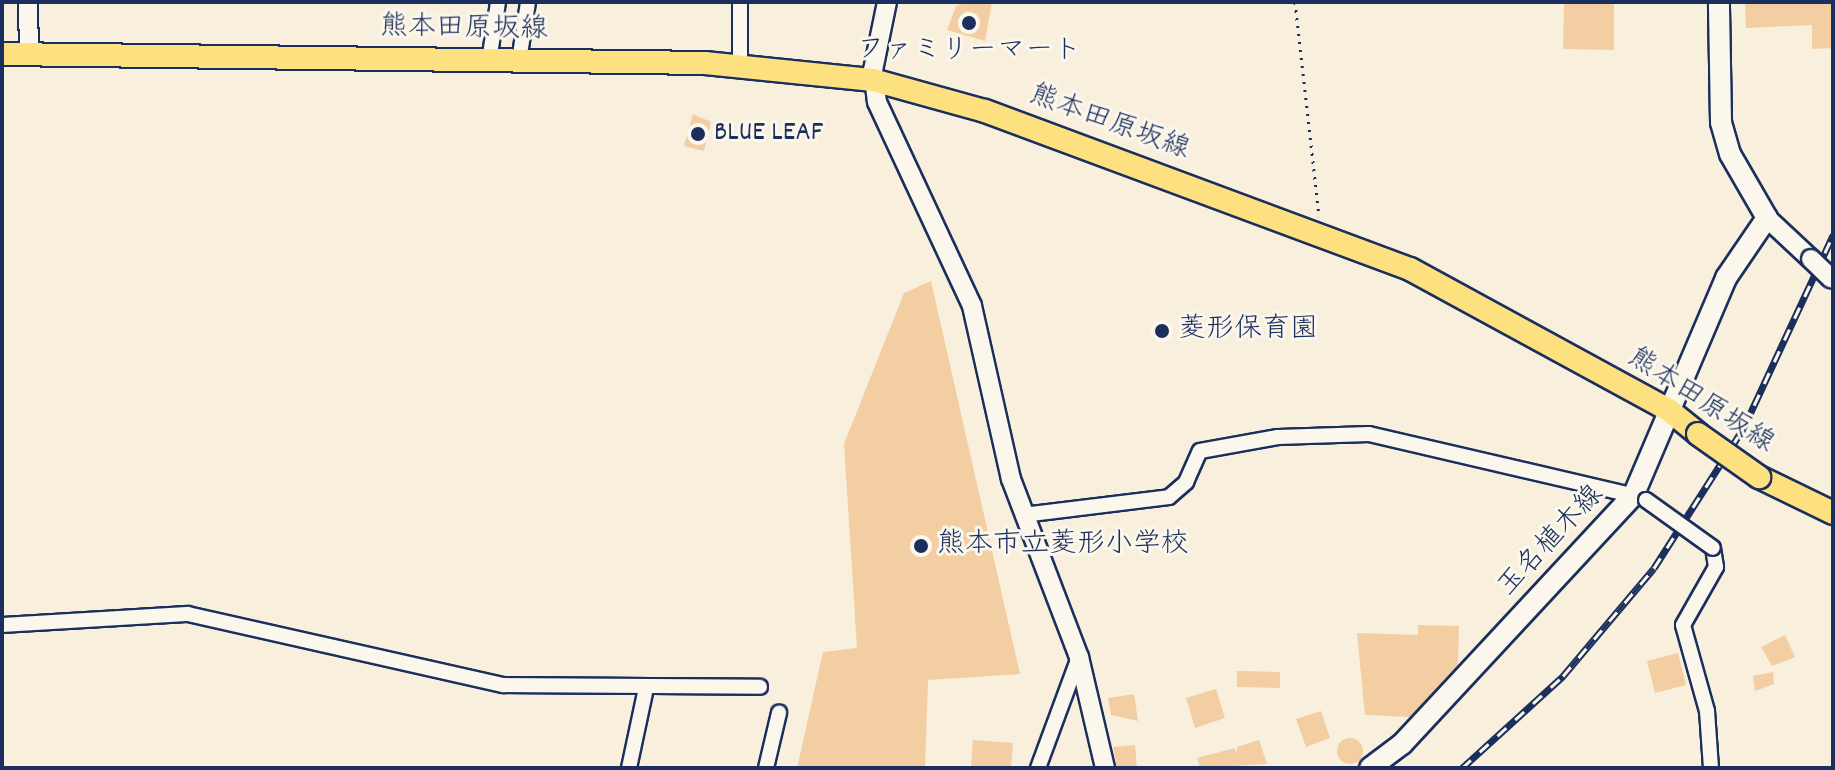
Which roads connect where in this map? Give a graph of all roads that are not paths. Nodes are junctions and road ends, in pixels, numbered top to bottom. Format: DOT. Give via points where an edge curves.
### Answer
graph roads {
  1 [pos="28,2"];
  2 [pos="498,2"];
  3 [pos="528,2"];
  4 [pos="740,2"];
  5 [pos="887,2"];
  6 [pos="1719,2"];
  7 [pos="2,54"];
  8 [pos="29,56"];
  9 [pos="489,61"];
  10 [pos="519,61"];
  11 [pos="740,66"];
  12 [pos="873,80"];
  13 [pos="1767,218"];
  14 [pos="1832,278"];
  15 [pos="1670,411"];
  16 [pos="1640,497"];
  17 [pos="1833,513"];
  18 [pos="1023,515"];
  19 [pos="2,625"];
  20 [pos="1079,657"];
  21 [pos="760,687"];
  22 [pos="646,688"];
  23 [pos="779,713"];
  24 [pos="629,768"];
  25 [pos="766,768"];
  26 [pos="1038,768"];
  27 [pos="1105,768"];
  28 [pos="1370,768"];
  29 [pos="1711,768"];
  1 -- 8 [label="street"];
  2 -- 9 [label="street"];
  3 -- 10 [label="street"];
  4 -- 11 [label="street"];
  5 -- 12 [label="street"];
  6 -- 13 [label="main road" via="1721,122 1730,154"];
  7 -- 8 [label="main road, 熊本田原坂線"];
  8 -- 9 [label="main road, 熊本田原坂線"];
  9 -- 10 [label="main road, 熊本田原坂線"];
  10 -- 11 [label="main road, 熊本田原坂線"];
  11 -- 12 [label="main road, 熊本田原坂線"];
  12 -- 15 [label="main road, 熊本田原坂線" via="985,111 1321,232 1410,269"];
  12 -- 18 [label="street" via="891,137 972,306"];
  13 -- 14 [label="street, bridge"];
  13 -- 15 [label="main road, 玉名植木線" via="1726,278"];
  15 -- 16 [label="main road, 玉名植木線"];
  15 -- 17 [label="main road, 熊本田原坂線, bridge" via="1759,477"];
  16 -- 18 [label="street" via="1369,434 1278,437 1200,451 1186,482 1169,497"];
  16 -- 28 [label="main road, 玉名植木線" via="1402,744"];
  16 -- 29 [label="street, bridge" via="1713,548 1716,567 1683,625 1707,711"];
  18 -- 20 [label="street"];
  19 -- 22 [label="street" via="188,614 246,622 433,675 553,689"];
  20 -- 26 [label="street"];
  20 -- 27 [label="street"];
  21 -- 22 [label="street"];
  22 -- 24 [label="street"];
  23 -- 25 [label="street"];
}
